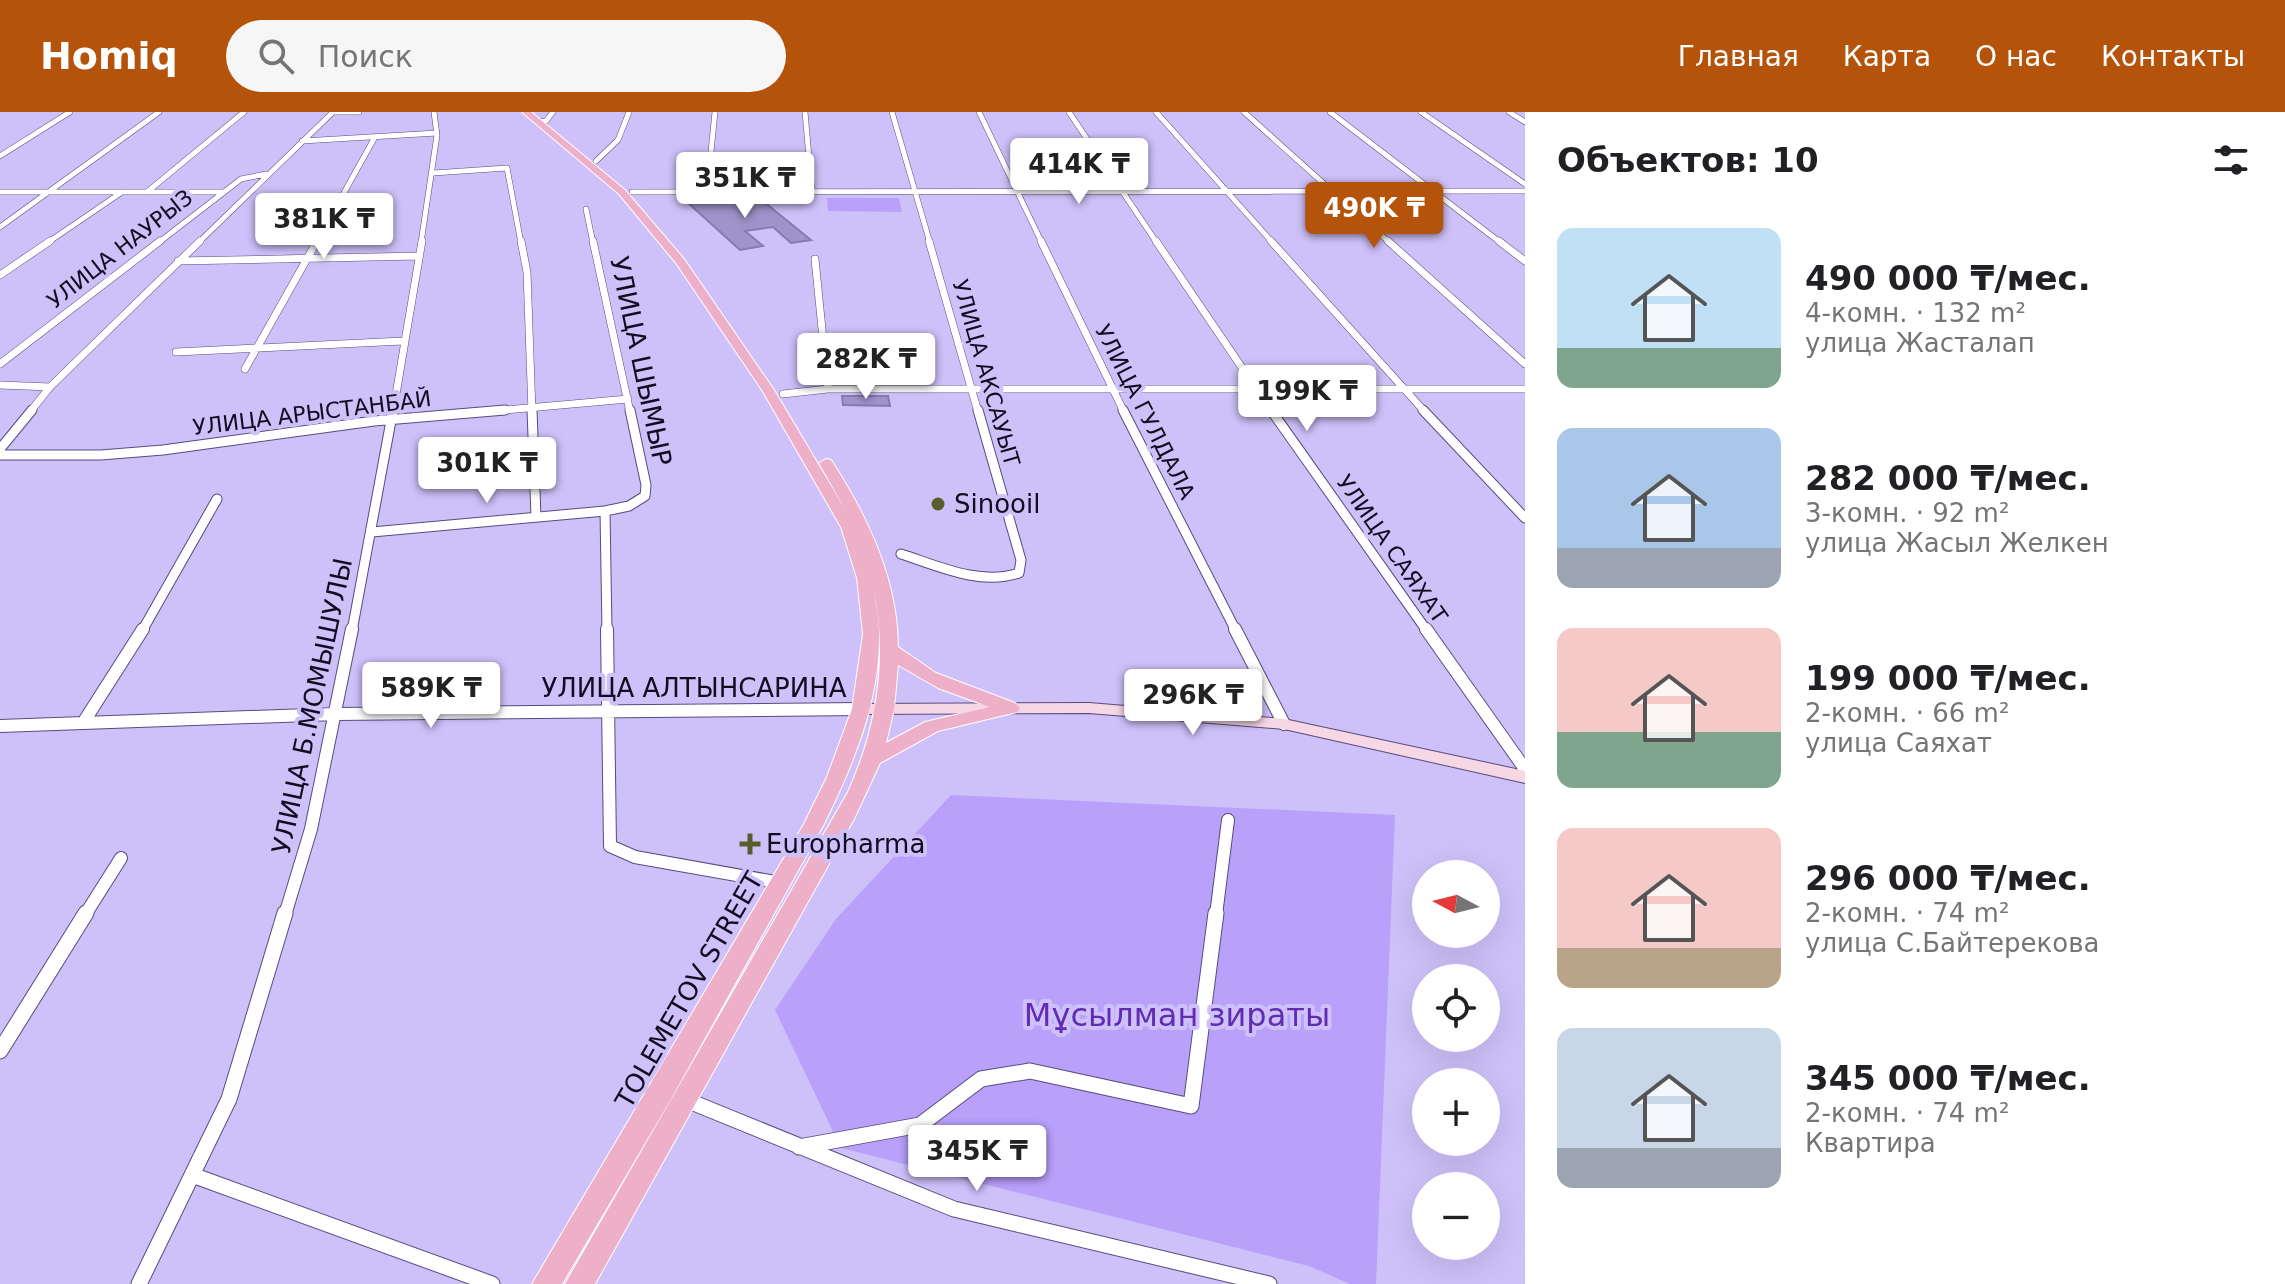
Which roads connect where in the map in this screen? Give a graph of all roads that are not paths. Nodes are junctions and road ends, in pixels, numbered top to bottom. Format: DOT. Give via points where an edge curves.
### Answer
graph roads {
  1 [pos="70,112"];
  2 [pos="159,112"];
  3 [pos="244,112"];
  4 [pos="333,112"];
  5 [pos="359,112"];
  6 [pos="434,112"];
  7 [pos="629,112"];
  8 [pos="715,112"];
  9 [pos="805,112"];
  10 [pos="892,112"];
  11 [pos="979,112"];
  12 [pos="1069,112"];
  13 [pos="1156,112"];
  14 [pos="1244,112"];
  15 [pos="1330,112"];
  16 [pos="1421,112"];
  17 [pos="1509,112"];
  18 [pos="540,116"];
  19 [pos="1525,122"];
  20 [pos="437,133"];
  21 [pos="375,137"];
  22 [pos="302,141"];
  23 [pos="0,156"];
  24 [pos="596,161"];
  25 [pos="433,173"];
  26 [pos="266,174"];
  27 [pos="1525,184"];
  28 [pos="812,191"];
  29 [pos="915,191"];
  30 [pos="1017,191"];
  31 [pos="1123,191"];
  32 [pos="1229,191"];
  33 [pos="1330,191"];
  34 [pos="1429,191"];
  35 [pos="1525,191"];
  36 [pos="0,192"];
  37 [pos="48,192"];
  38 [pos="122,192"];
  39 [pos="147,192"];
  40 [pos="223,192"];
  41 [pos="632,192"];
  42 [pos="707,192"];
  43 [pos="586,209"];
  44 [pos="0,227"];
  45 [pos="419,256"];
  46 [pos="815,259"];
  47 [pos="307,260"];
  48 [pos="178,261"];
  49 [pos="1525,261"];
  50 [pos="0,275"];
  51 [pos="403,341"];
  52 [pos="258,348"];
  53 [pos="176,352"];
  54 [pos="0,364"];
  55 [pos="1525,364"];
  56 [pos="245,369"];
  57 [pos="0,385"];
  58 [pos="50,387"];
  59 [pos="1111,387"];
  60 [pos="828,389"];
  61 [pos="972,389"];
  62 [pos="1256,389"];
  63 [pos="1525,389"];
  64 [pos="1405,390"];
  65 [pos="783,394"];
  66 [pos="628,399"];
  67 [pos="534,407"];
  68 [pos="389,420"];
  69 [pos="0,452"];
  70 [pos="217,499"];
  71 [pos="605,511"];
  72 [pos="536,517"];
  73 [pos="1525,518"];
  74 [pos="372,532"];
  75 [pos="901,554"];
  76 [pos="888,648"];
  77 [pos="1011,708"];
  78 [pos="861,709"];
  79 [pos="885,709"];
  80 [pos="609,710"];
  81 [pos="336,714"];
  82 [pos="83,723"];
  83 [pos="1284,724"];
  84 [pos="0,726"];
  85 [pos="870,760"];
  86 [pos="1525,769"];
  87 [pos="1525,777"];
  88 [pos="1228,820"];
  89 [pos="121,858"];
  90 [pos="781,883"];
  91 [pos="0,1051"];
  92 [pos="662,1091"];
  93 [pos="686,1100"];
  94 [pos="799,1147"];
  95 [pos="195,1176"];
  96 [pos="1209,1277"];
  97 [pos="139,1284"];
  98 [pos="492,1284"];
  99 [pos="546,1284"];
  100 [pos="579,1284"];
  101 [pos="1269,1284"];
  1 -- 23 [label="street"];
  2 -- 37 [label="street"];
  3 -- 39 [label="street, УЛИЦА НАУРЫЗ"];
  4 -- 5 [label="street"];
  4 -- 22 [label="street"];
  6 -- 20 [label="street, УЛИЦА Б.МОМЫШУЛЫ"];
  7 -- 24 [label="street" via="613,150"];
  8 -- 42 [label="street"];
  9 -- 28 [label="street"];
  10 -- 29 [label="street, УЛИЦА АКСАУЫТ"];
  11 -- 30 [label="street, УЛИЦА ГУЛДАЛА"];
  12 -- 31 [label="street, УЛИЦА САЯХАТ"];
  13 -- 32 [label="street"];
  14 -- 33 [label="street"];
  15 -- 34 [label="street"];
  16 -- 27 [label="street"];
  17 -- 19 [label="street"];
  18 -- 24 [label="main road, TOLEMETOV STREET"];
  18 -- 78 [label="main road, TOLEMETOV STREET" via="622,192 680,261 830,492 856,547 870,608"];
  20 -- 21 [label="street"];
  20 -- 25 [label="street, УЛИЦА Б.МОМЫШУЛЫ"];
  21 -- 22 [label="street"];
  21 -- 47 [label="street"];
  22 -- 26 [label="street"];
  24 -- 41 [label="main road, TOLEMETOV STREET"];
  25 -- 45 [label="street, УЛИЦА Б.МОМЫШУЛЫ"];
  25 -- 67 [label="street" via="507,168 527,272"];
  26 -- 40 [label="street, УЛИЦА НАУРЫЗ" via="241,179"];
  26 -- 48 [label="street"];
  28 -- 29 [label="street"];
  28 -- 42 [label="street"];
  29 -- 30 [label="street"];
  29 -- 61 [label="street, УЛИЦА АКСАУЫТ"];
  30 -- 31 [label="street"];
  30 -- 59 [label="street, УЛИЦА ГУЛДАЛА"];
  31 -- 32 [label="street"];
  31 -- 62 [label="street, УЛИЦА САЯХАТ"];
  32 -- 33 [label="street"];
  32 -- 64 [label="street"];
  33 -- 34 [label="street"];
  33 -- 55 [label="street"];
  34 -- 35 [label="street"];
  34 -- 49 [label="street"];
  36 -- 37 [label="street"];
  37 -- 38 [label="street"];
  37 -- 44 [label="street"];
  38 -- 39 [label="street"];
  38 -- 50 [label="street"];
  39 -- 40 [label="street"];
  40 -- 54 [label="street, УЛИЦА НАУРЫЗ"];
  41 -- 42 [label="street"];
  41 -- 65 [label="main road, TOLEMETOV STREET" via="710,283"];
  43 -- 66 [label="street, УЛИЦА ШЫМЫР"];
  45 -- 47 [label="street"];
  45 -- 51 [label="street, УЛИЦА Б.МОМЫШУЛЫ"];
  46 -- 60 [label="street"];
  47 -- 48 [label="street"];
  47 -- 52 [label="street"];
  48 -- 58 [label="street"];
  51 -- 52 [label="street"];
  51 -- 68 [label="street, УЛИЦА Б.МОМЫШУЛЫ"];
  52 -- 53 [label="street"];
  52 -- 56 [label="street"];
  57 -- 58 [label="street"];
  58 -- 69 [label="street"];
  59 -- 61 [label="street"];
  59 -- 62 [label="street"];
  59 -- 83 [label="street, УЛИЦА ГУЛДАЛА"];
  60 -- 61 [label="street"];
  60 -- 65 [label="street"];
  61 -- 75 [label="street, УЛИЦА АКСАУЫТ" via="1021,560 1019,573 1009,578 974,576"];
  62 -- 64 [label="street"];
  62 -- 86 [label="street, УЛИЦА САЯХАТ"];
  63 -- 64 [label="street"];
  64 -- 73 [label="street"];
  65 -- 76 [label="main road, TOLEMETOV STREET" via="864,526 881,578"];
  66 -- 67 [label="street, УЛИЦА АРЫСТАНБАЙ"];
  66 -- 71 [label="street, УЛИЦА ШЫМЫР" via="645,496"];
  67 -- 68 [label="street, УЛИЦА АРЫСТАНБАЙ"];
  67 -- 72 [label="street"];
  68 -- 69 [label="street, УЛИЦА АРЫСТАНБАЙ" via="132,452"];
  68 -- 74 [label="street, УЛИЦА Б.МОМЫШУЛЫ"];
  70 -- 82 [label="street"];
  71 -- 72 [label="street"];
  71 -- 80 [label="street"];
  72 -- 74 [label="street"];
  74 -- 81 [label="street, УЛИЦА Б.МОМЫШУЛЫ"];
  76 -- 77 [label="main road" via="936,683"];
  76 -- 79 [label="main road, TOLEMETOV STREET"];
  77 -- 79 [label="main road"];
  77 -- 83 [label="main road" via="1089,708"];
  77 -- 85 [label="main road" via="932,726"];
  78 -- 79 [label="main road"];
  78 -- 80 [label="street, УЛИЦА АЛТЫНСАРИНА"];
  78 -- 90 [label="main road, TOLEMETOV STREET" via="837,777"];
  79 -- 85 [label="main road, TOLEMETOV STREET"];
  80 -- 81 [label="street, УЛИЦА АЛТЫНСАРИНА"];
  80 -- 90 [label="street" via="610,846 635,857"];
  81 -- 82 [label="street, УЛИЦА АЛТЫНСАРИНА"];
  81 -- 95 [label="street, УЛИЦА Б.МОМЫШУЛЫ" via="311,829 239,1069"];
  82 -- 84 [label="street, УЛИЦА АЛТЫНСАРИНА"];
  83 -- 87 [label="main road"];
  85 -- 93 [label="main road, TOLEMETOV STREET"];
  88 -- 94 [label="street" via="1191,1106 1030,1071 981,1079 920,1125"];
  89 -- 91 [label="street"];
  90 -- 92 [label="main road, TOLEMETOV STREET"];
  92 -- 93 [label="street"];
  92 -- 99 [label="main road, TOLEMETOV STREET"];
  93 -- 94 [label="street"];
  93 -- 100 [label="main road, TOLEMETOV STREET"];
  94 -- 96 [label="street" via="954,1209"];
  95 -- 97 [label="street, УЛИЦА Б.МОМЫШУЛЫ"];
  95 -- 98 [label="street"];
  96 -- 101 [label="street"];
}
